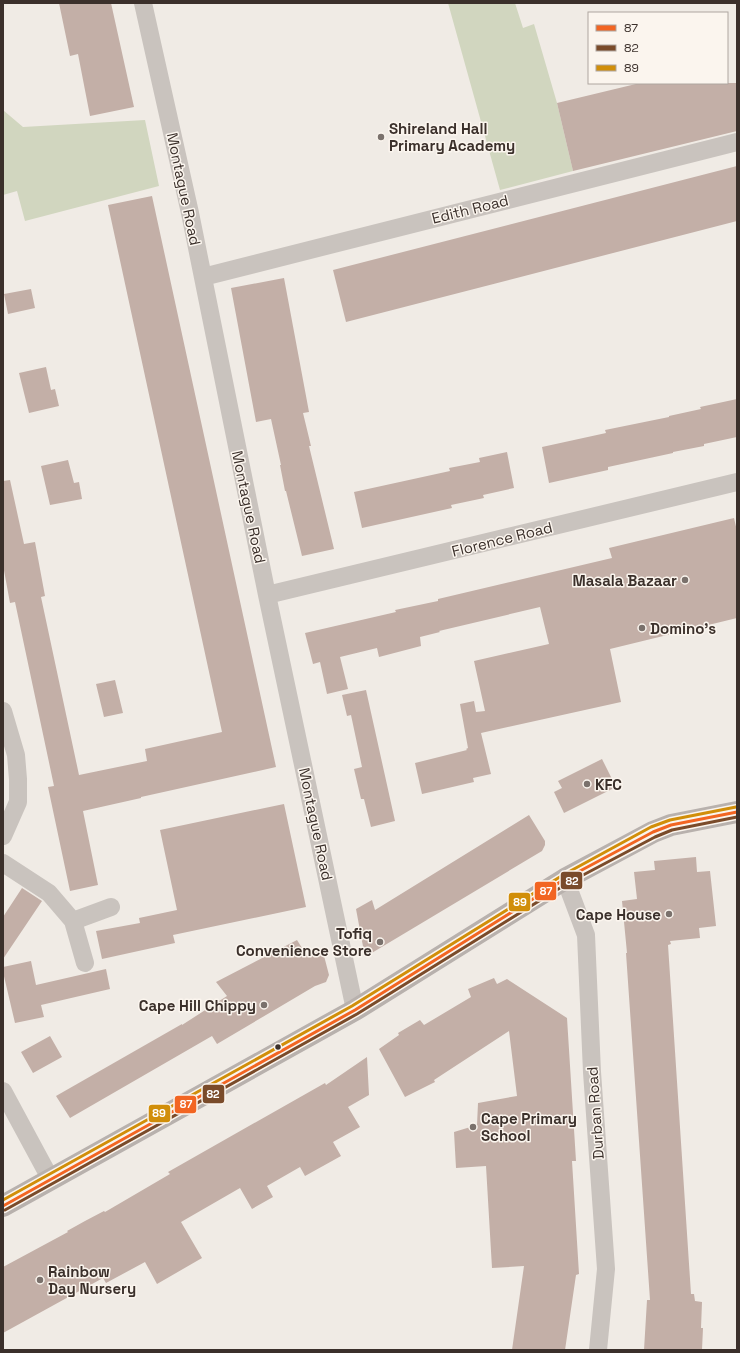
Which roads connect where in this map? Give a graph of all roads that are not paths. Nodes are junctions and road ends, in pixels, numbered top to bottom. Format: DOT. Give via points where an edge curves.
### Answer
graph roads {
  1 [pos="143,3"];
  2 [pos="737,142"];
  3 [pos="203,277"];
  4 [pos="737,482"];
  5 [pos="267,595"];
  6 [pos="3,711"];
  7 [pos="737,812"];
  8 [pos="3,836"];
  9 [pos="3,863"];
  10 [pos="565,879"];
  11 [pos="111,907"];
  12 [pos="73,921"];
  13 [pos="85,962"];
  14 [pos="355,1010"];
  15 [pos="3,1091"];
  16 [pos="51,1180"];
  17 [pos="3,1206"];
  18 [pos="598,1350"];
  1 -- 3 [label="street, Montague Road"];
  2 -- 3 [label="street, Edith Road"];
  3 -- 5 [label="street, Montague Road"];
  4 -- 5 [label="street, Florence Road"];
  5 -- 14 [label="street, Montague Road"];
  6 -- 8 [label="street" via="16,755 18,802"];
  7 -- 10 [label="main road" via="671,825 653,832"];
  9 -- 12 [label="street" via="49,893"];
  10 -- 14 [label="main road"];
  10 -- 18 [label="street, Durban Road" via="586,935 592,1072 606,1269"];
  11 -- 12 [label="street"];
  12 -- 13 [label="street"];
  14 -- 16 [label="main road"];
  15 -- 16 [label="street"];
  16 -- 17 [label="main road"];
}
